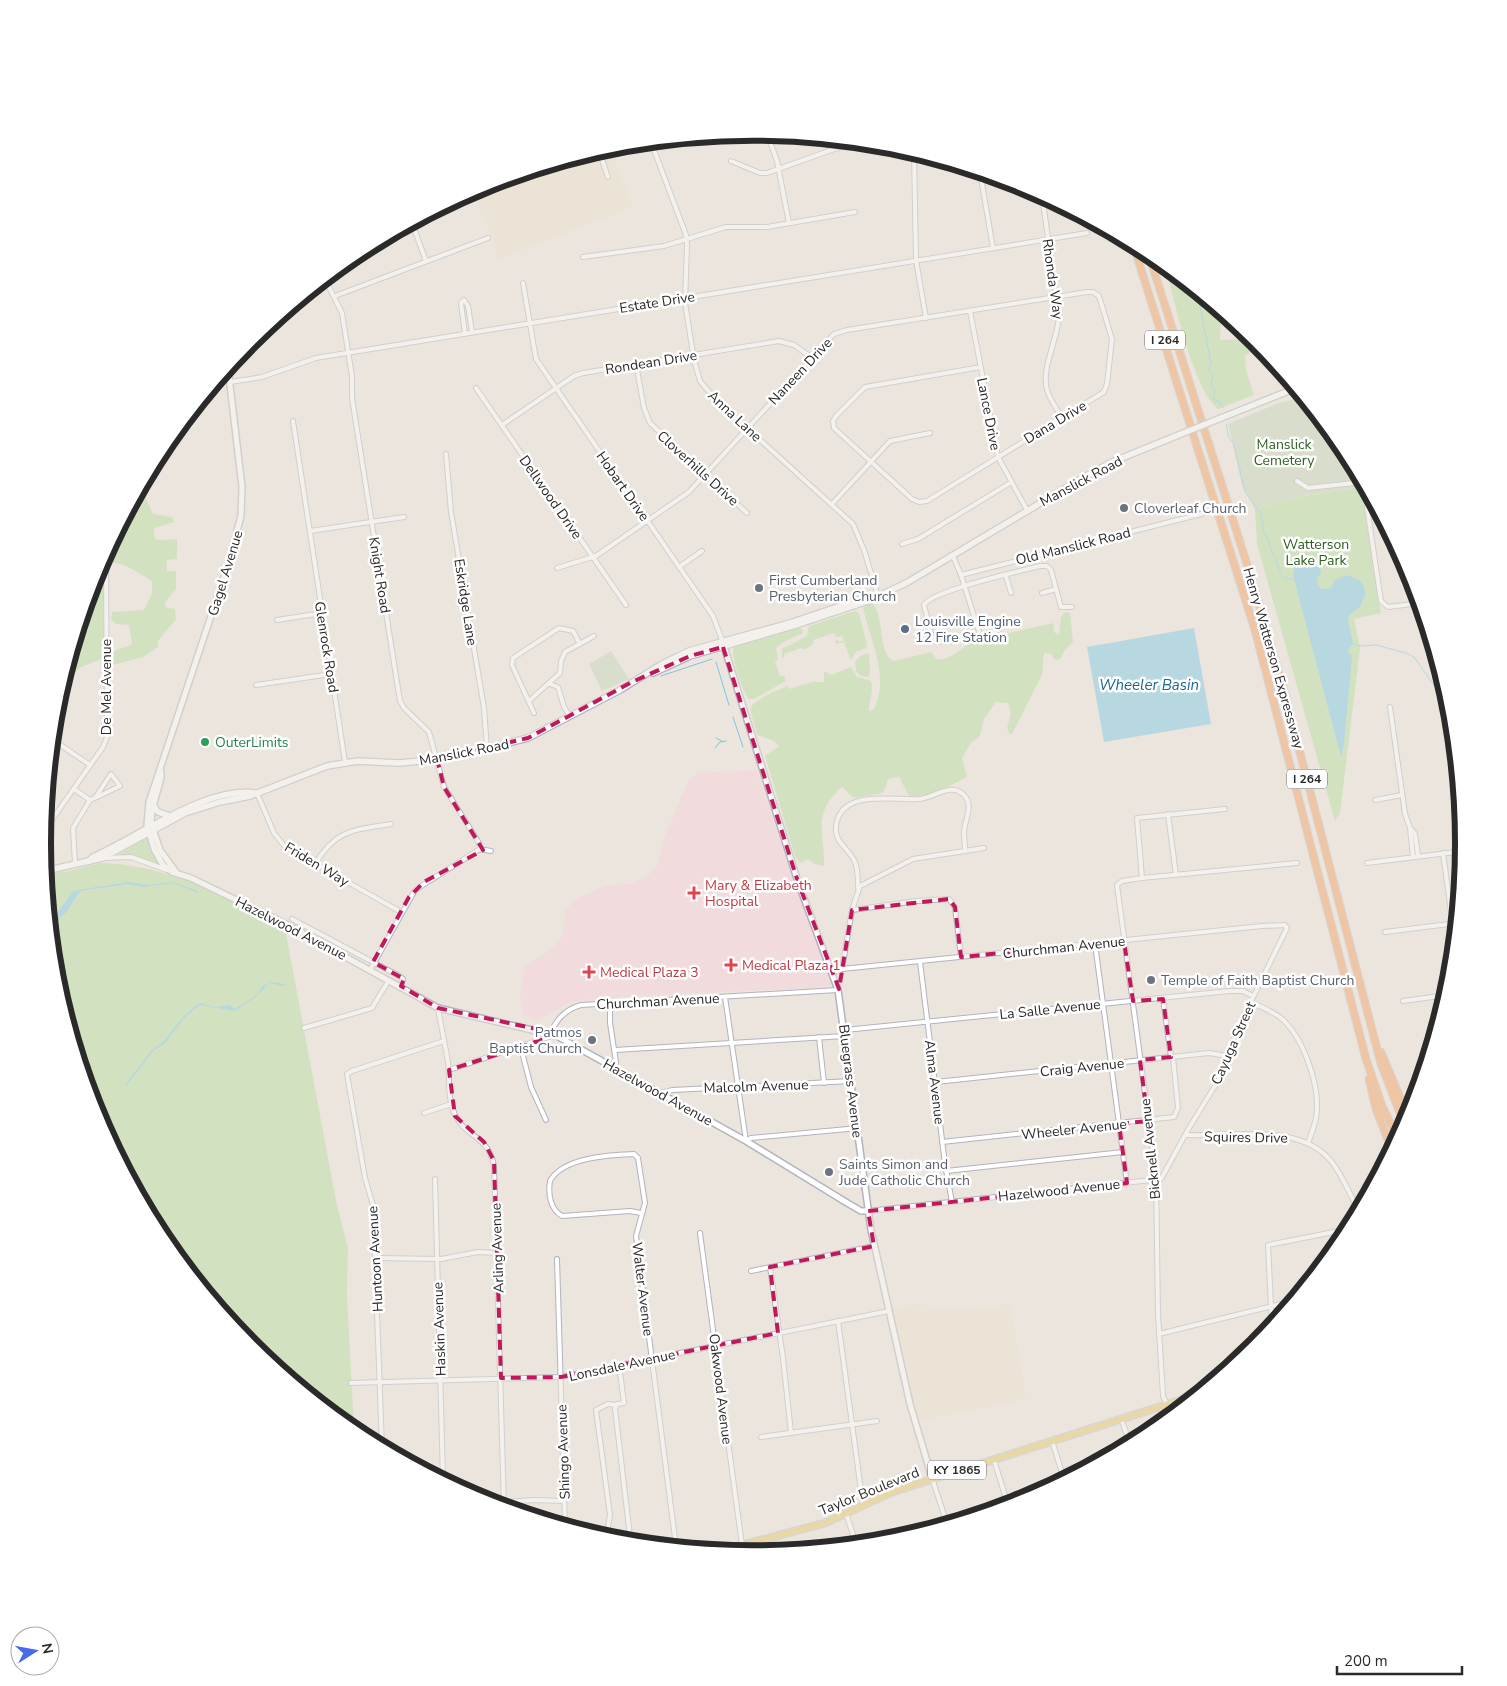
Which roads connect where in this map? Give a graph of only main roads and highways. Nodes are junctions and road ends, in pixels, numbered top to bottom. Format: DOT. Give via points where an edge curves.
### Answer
graph roads {
  1 [pos="1136,254"];
  2 [pos="1152,265"];
  3 [pos="1290,390"];
  4 [pos="153,805"];
  5 [pos="184,812"];
  6 [pos="170,816"];
  7 [pos="151,829"];
  8 [pos="89,861"];
  9 [pos="52,869"];
  10 [pos="1376,1045"];
  11 [pos="1366,1059"];
  12 [pos="1404,1106"];
  13 [pos="1401,1115"];
  14 [pos="1394,1130"];
  15 [pos="1389,1142"];
  16 [pos="1181,1400"];
  17 [pos="743,1545"];
  1 -- 11 [label="highway, Henry Watterson Expressway / I 264" via="1254,630"];
  2 -- 10 [label="highway, Henry Watterson Expressway / I 264" via="1261,608"];
  3 -- 5 [label="main road, Manslick Road, bridge" via="1112,462 908,582 878,596 799,624 690,656 632,682 528,738 437,760 345,762 326,766 257,793"];
  4 -- 6 [label="main road" via="158,812"];
  5 -- 6 [label="main road, Manslick Road"];
  5 -- 7 [label="main road, Manslick Road"];
  6 -- 7 [label="main road, Manslick Road"];
  7 -- 8 [label="main road, Manslick Road"];
  7 -- 8 [label="main road, Manslick Road" via="102,858"];
  8 -- 9 [label="main road, Manslick Road"];
  10 -- 12 [label="highway"];
  10 -- 13 [label="highway, Henry Watterson Expressway / I 264"];
  11 -- 14 [label="highway, Henry Watterson Expressway / I 264"];
  11 -- 15 [label="highway" via="1376,1110"];
  16 -- 17 [label="main road, Taylor Boulevard / KY 1865" via="888,1493 820,1524"];
}
